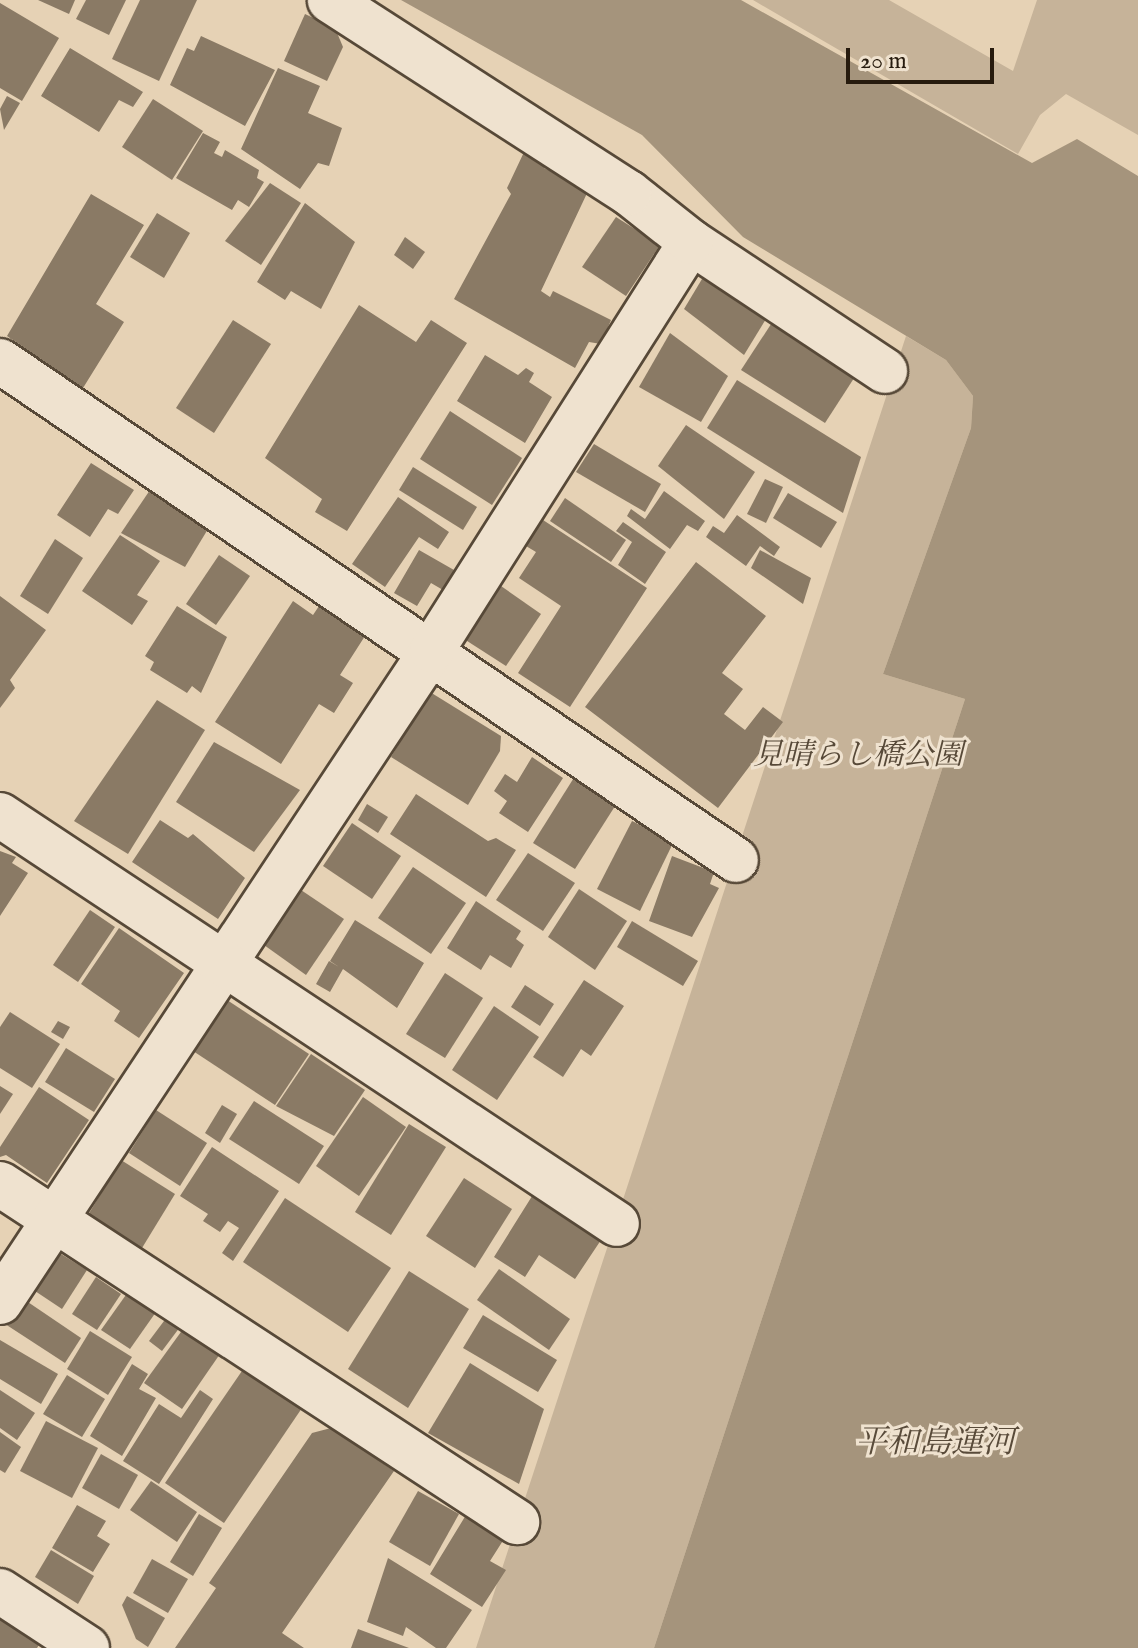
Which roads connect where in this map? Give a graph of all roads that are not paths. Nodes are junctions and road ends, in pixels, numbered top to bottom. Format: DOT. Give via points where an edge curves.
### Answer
graph roads {
  1 [pos="330,0"];
  2 [pos="691,242"];
  3 [pos="0,361"];
  4 [pos="885,371"];
  5 [pos="432,650"];
  6 [pos="0,815"];
  7 [pos="736,860"];
  8 [pos="225,959"];
  9 [pos="0,1184"];
  10 [pos="54,1219"];
  11 [pos="617,1224"];
  12 [pos="0,1302"];
  13 [pos="517,1522"];
  14 [pos="0,1591"];
  15 [pos="87,1648"];
  1 -- 2 [label="street" via="629,193"];
  2 -- 4 [label="street"];
  2 -- 5 [label="street"];
  3 -- 5 [label="street"];
  5 -- 7 [label="street"];
  5 -- 8 [label="street"];
  6 -- 8 [label="street"];
  8 -- 10 [label="street"];
  8 -- 11 [label="street"];
  9 -- 10 [label="street"];
  10 -- 12 [label="street"];
  10 -- 13 [label="street"];
  14 -- 15 [label="street"];
}
